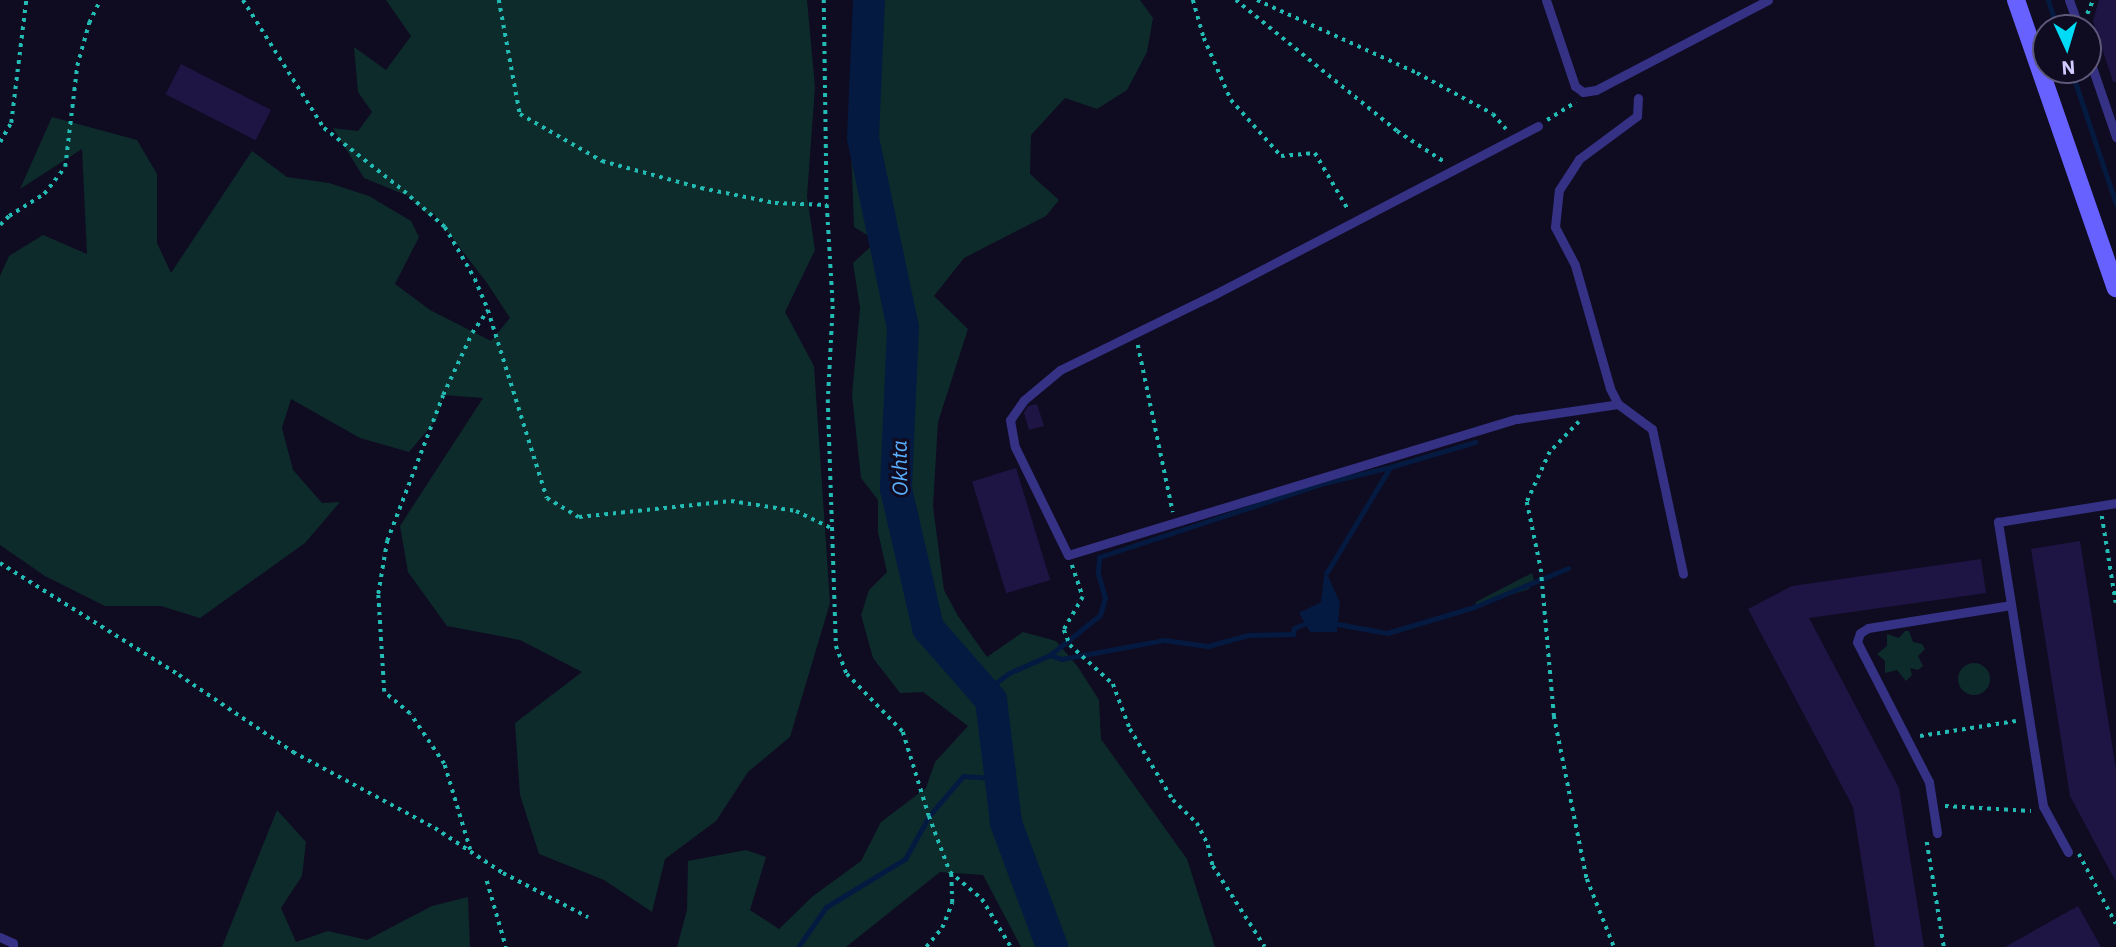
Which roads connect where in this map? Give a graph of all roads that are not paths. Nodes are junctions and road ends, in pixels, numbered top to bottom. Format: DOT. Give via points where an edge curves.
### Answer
graph roads {
  1 [pos="1546,0"];
  2 [pos="1768,0"];
  3 [pos="2016,0"];
  4 [pos="1757,3"];
  5 [pos="2098,84"];
  6 [pos="1638,98"];
  7 [pos="1538,126"];
  8 [pos="2116,137"];
  9 [pos="2116,288"];
  10 [pos="1618,404"];
  11 [pos="2116,503"];
  12 [pos="1682,574"];
  13 [pos="2011,605"];
  14 [pos="1937,833"];
  15 [pos="2071,849"];
  16 [pos="0,937"];
  17 [pos="13,947"];
  1 -- 4 [label="lane" via="1575,86 1583,92 1596,90"];
  2 -- 4 [label="lane"];
  3 -- 9 [label="street"];
  5 -- 8 [label="lane"];
  6 -- 10 [label="lane" via="1637,116 1579,159 1559,190 1555,227 1576,265"];
  7 -- 10 [label="lane" via="1059,369 1024,400 1010,420 1014,447 1068,555 1517,419"];
  10 -- 12 [label="lane" via="1652,429"];
  11 -- 13 [label="lane" via="1998,522"];
  13 -- 14 [label="lane" via="1868,628 1857,642 1929,782"];
  13 -- 15 [label="lane" via="2043,807"];
  16 -- 17 [label="lane"];
}
